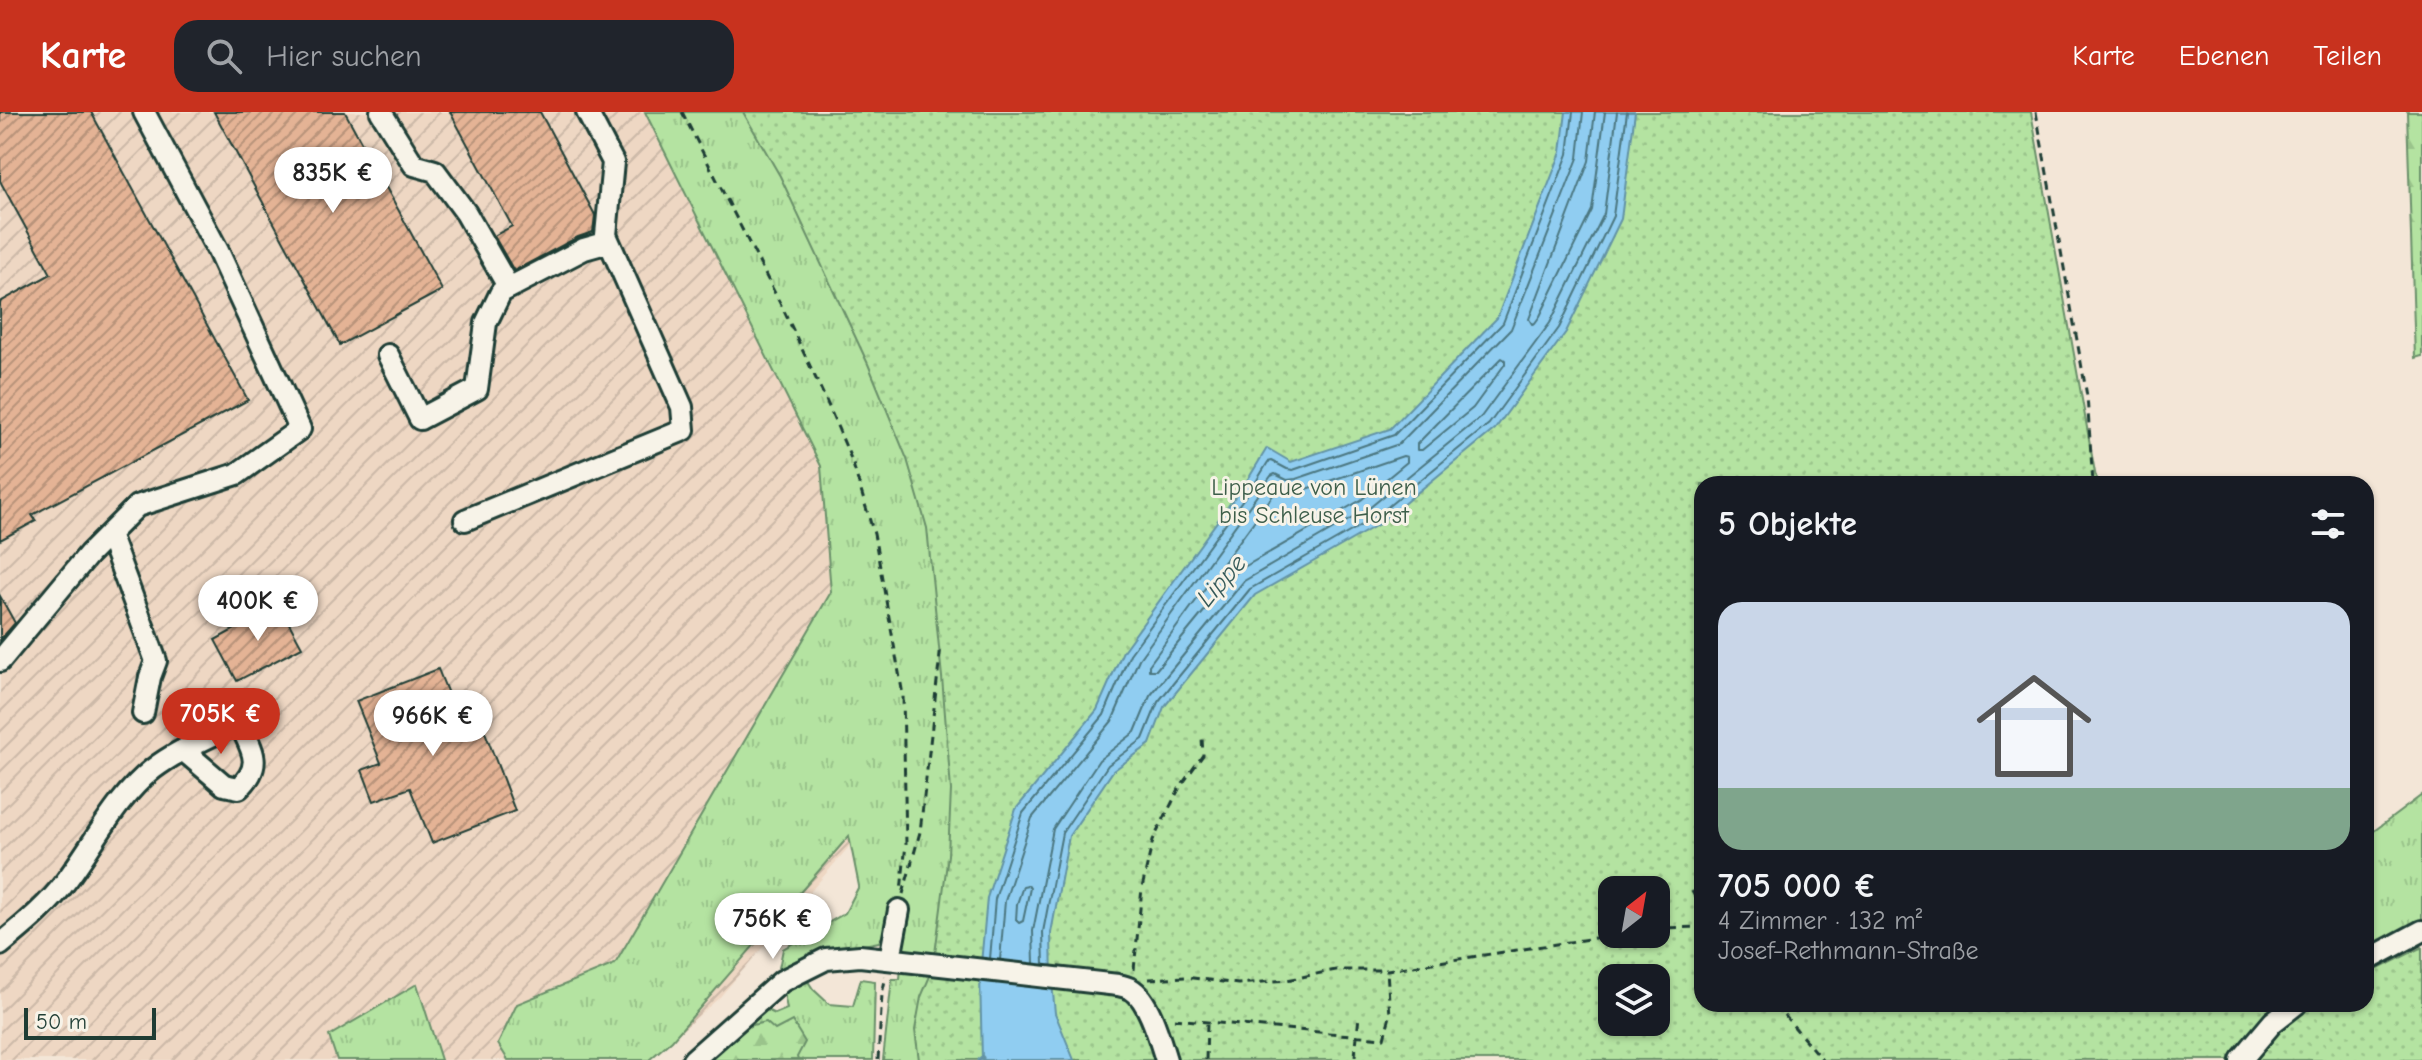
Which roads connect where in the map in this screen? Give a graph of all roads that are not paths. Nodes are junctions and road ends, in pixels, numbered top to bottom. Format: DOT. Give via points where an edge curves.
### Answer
graph roads {
  1 [pos="144,112"];
  2 [pos="381,112"];
  3 [pos="587,112"];
  4 [pos="609,242"];
  5 [pos="509,288"];
  6 [pos="388,355"];
  7 [pos="465,520"];
  8 [pos="109,534"];
  9 [pos="0,661"];
  10 [pos="143,713"];
  11 [pos="183,750"];
  12 [pos="899,910"];
  13 [pos="2422,931"];
  14 [pos="0,945"];
  15 [pos="2374,957"];
  16 [pos="896,960"];
  17 [pos="2286,1012"];
  18 [pos="693,1060"];
  19 [pos="1166,1060"];
  20 [pos="2241,1060"];
  1 -- 8 [label="street" via="218,251 300,429 237,474 137,506"];
  2 -- 5 [label="street" via="414,165 435,171 466,213"];
  3 -- 4 [label="street" via="613,162"];
  4 -- 5 [label="street" via="584,249"];
  4 -- 7 [label="street" via="682,407 684,430"];
  5 -- 6 [label="street" via="501,292 486,323 477,389 420,419"];
  8 -- 9 [label="street"];
  8 -- 10 [label="street" via="156,661"];
  11 -- 14 [label="street" via="152,770 123,800 64,884"];
  12 -- 16 [label="street"];
  13 -- 15 [label="street"];
  16 -- 18 [label="street" via="826,959 782,981"];
  16 -- 19 [label="street" via="1125,987 1142,999"];
  17 -- 20 [label="street"];
}
